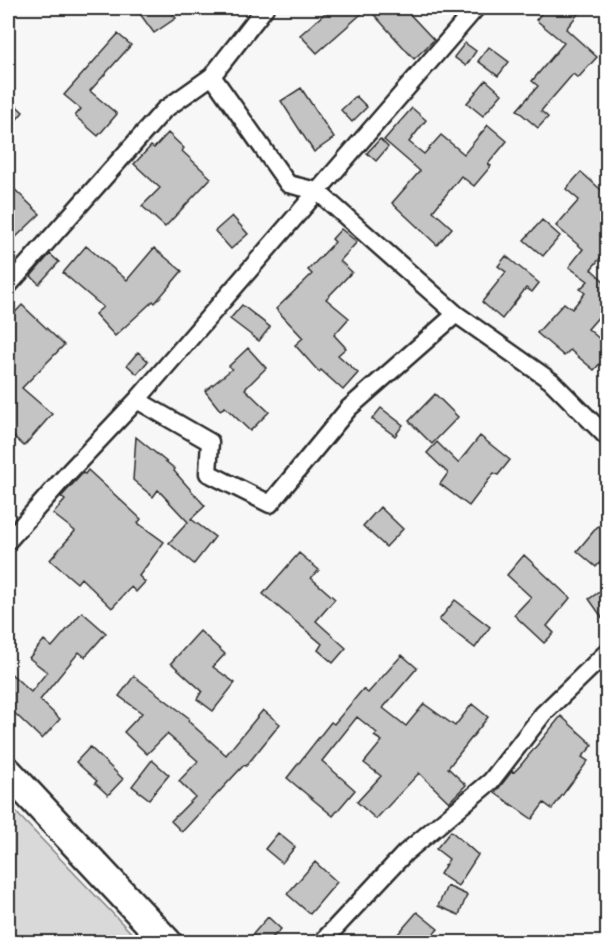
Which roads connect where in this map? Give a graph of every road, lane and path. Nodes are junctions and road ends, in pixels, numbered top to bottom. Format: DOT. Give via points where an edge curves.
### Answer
graph roads {
  1 [pos="265,8"];
  2 [pos="476,8"];
  3 [pos="212,76"];
  4 [pos="317,191"];
  5 [pos="8,286"];
  6 [pos="456,314"];
  7 [pos="137,400"];
  8 [pos="608,438"];
  9 [pos="8,541"];
  10 [pos="608,651"];
  11 [pos="8,772"];
  12 [pos="167,942"];
  13 [pos="322,942"];
  1 -- 3 [label="street"];
  2 -- 4 [label="street"];
  3 -- 4 [label="street" via="288,184"];
  3 -- 5 [label="street" via="164,110"];
  4 -- 6 [label="street"];
  4 -- 7 [label="street"];
  6 -- 7 [label="street" via="349,408 270,504 208,473 210,442"];
  6 -- 8 [label="street" via="551,381"];
  7 -- 9 [label="street"];
  10 -- 13 [label="street" via="543,714 492,781 405,853"];
  11 -- 12 [label="highway"];
}
